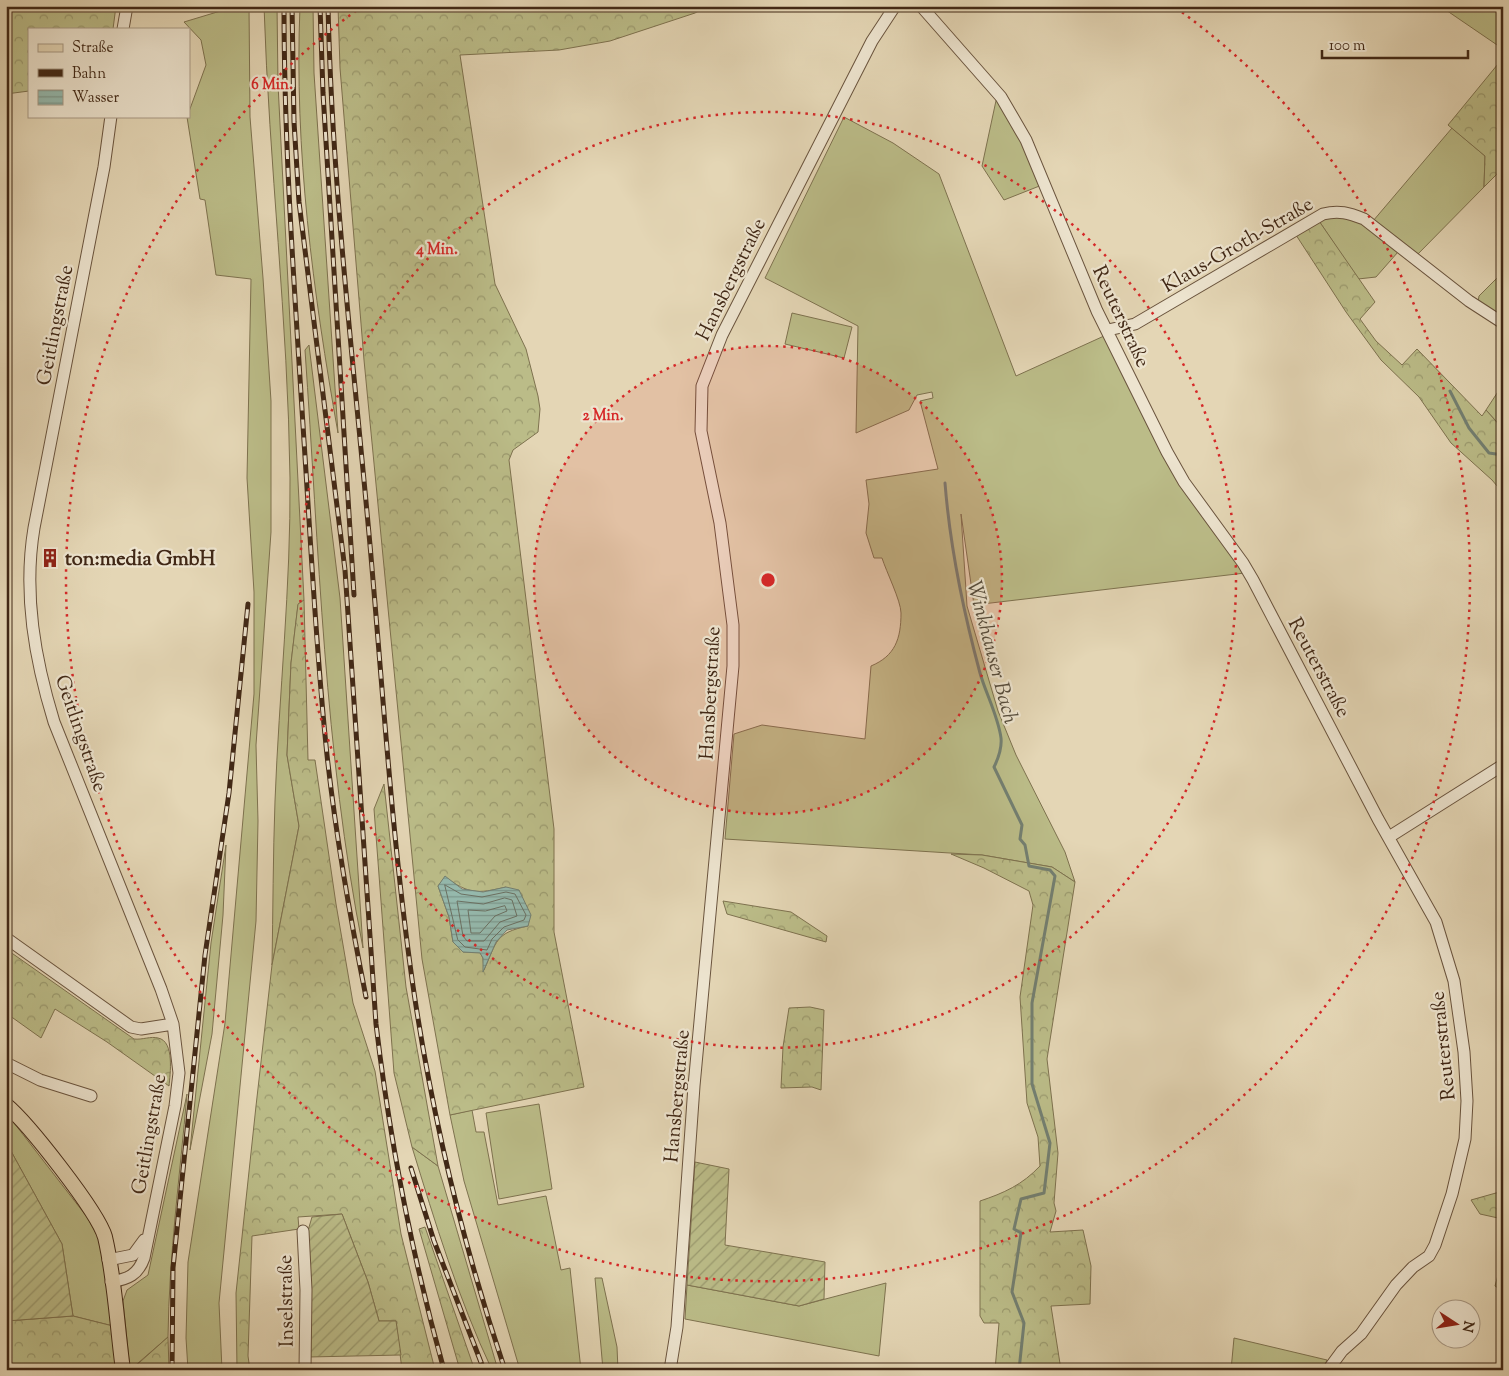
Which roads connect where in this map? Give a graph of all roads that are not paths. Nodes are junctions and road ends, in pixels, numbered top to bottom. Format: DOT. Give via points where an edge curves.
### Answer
graph roads {
  1 [pos="127,6"];
  2 [pos="895,6"];
  3 [pos="921,6"];
  4 [pos="123,28"];
  5 [pos="111,118"];
  6 [pos="1503,323"];
  7 [pos="1108,330"];
  8 [pos="1503,765"];
  9 [pos="1389,837"];
  10 [pos="6,938"];
  11 [pos="173,1024"];
  12 [pos="6,1063"];
  13 [pos="91,1096"];
  14 [pos="6,1105"];
  15 [pos="304,1231"];
  16 [pos="148,1232"];
  17 [pos="108,1260"];
  18 [pos="111,1282"];
  19 [pos="123,1370"];
  20 [pos="305,1370"];
  21 [pos="670,1370"];
  22 [pos="1328,1370"];
  1 -- 4 [label="street"];
  2 -- 21 [label="street, Hansbergstraße" via="872,41 722,335 702,386 701,431 720,523 733,625 733,666 694,1086 677,1327"];
  3 -- 7 [label="street, Reuterstraße" via="1001,97 1026,140 1043,175 1073,256"];
  5 -- 11 [label="street, Geitlingstraße" via="33,535 30,601 38,660 54,722"];
  6 -- 7 [label="street, Klaus-Groth-Straße" via="1469,301 1364,219 1346,212 1333,212 1323,214 1136,324"];
  7 -- 9 [label="street, Reuterstraße" via="1167,452 1197,501 1243,563"];
  8 -- 9 [label="street"];
  9 -- 22 [label="street, Reuterstraße" via="1426,902 1451,968 1462,1024 1467,1101 1465,1139 1442,1228 1429,1256 1396,1285 1361,1334 1342,1351"];
  10 -- 11 [label="street" via="131,1027 141,1029"];
  11 -- 16 [label="street, Geitlingstraße" via="179,1073"];
  12 -- 13 [label="street" via="40,1080"];
  14 -- 17 [label="main road" via="24,1122 95,1215 104,1237"];
  15 -- 20 [label="street, Inselstraße"];
  16 -- 17 [label="street, Geitlingstraße" via="141,1248 133,1254"];
  16 -- 18 [label="street, Geitlingstraße" via="140,1268 126,1279"];
  17 -- 18 [label="main road"];
  18 -- 19 [label="main road"];
}
